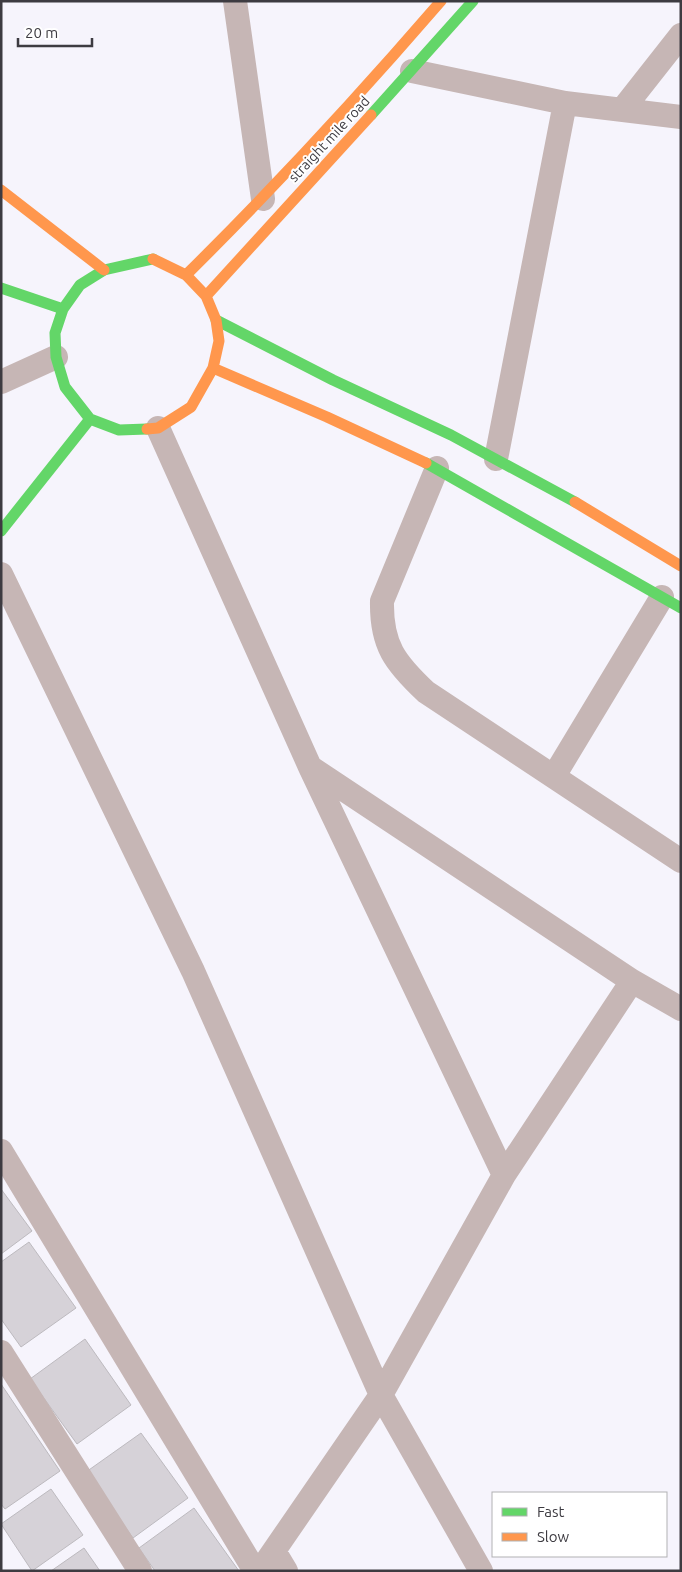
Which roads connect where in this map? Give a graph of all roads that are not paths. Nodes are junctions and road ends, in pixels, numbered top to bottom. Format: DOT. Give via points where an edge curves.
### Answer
graph roads {
  1 [pos="441,1"];
  2 [pos="473,1"];
  3 [pos="236,2"];
  4 [pos="681,35"];
  5 [pos="412,71"];
  6 [pos="565,103"];
  7 [pos="622,110"];
  8 [pos="681,117"];
  9 [pos="1,190"];
  10 [pos="263,199"];
  11 [pos="104,270"];
  12 [pos="186,274"];
  13 [pos="1,288"];
  14 [pos="206,296"];
  15 [pos="63,309"];
  16 [pos="216,320"];
  17 [pos="56,357"];
  18 [pos="213,368"];
  19 [pos="1,382"];
  20 [pos="90,419"];
  21 [pos="158,428"];
  22 [pos="496,459"];
  23 [pos="437,468"];
  24 [pos="1,531"];
  25 [pos="681,566"];
  26 [pos="1,574"];
  27 [pos="671,603"];
  28 [pos="310,767"];
  29 [pos="554,776"];
  30 [pos="681,861"];
  31 [pos="632,981"];
  32 [pos="681,1009"];
  33 [pos="1,1151"];
  34 [pos="504,1175"];
  35 [pos="1,1352"];
  36 [pos="381,1395"];
  37 [pos="274,1551"];
  38 [pos="140,1571"];
  39 [pos="255,1571"];
  40 [pos="260,1571"];
  41 [pos="286,1571"];
  42 [pos="481,1571"];
  1 -- 10 [label="main road, straight mile road"];
  2 -- 5 [label="main road, straight mile road"];
  3 -- 10 [label="street"];
  4 -- 7 [label="street"];
  5 -- 6 [label="street"];
  5 -- 14 [label="main road, straight mile road"];
  6 -- 7 [label="street"];
  6 -- 22 [label="street"];
  7 -- 8 [label="street"];
  9 -- 11 [label="main road"];
  10 -- 12 [label="main road, straight mile road"];
  11 -- 12 [label="main road" via="153,259"];
  11 -- 15 [label="main road" via="80,284"];
  12 -- 14 [label="main road"];
  13 -- 15 [label="main road"];
  14 -- 16 [label="main road"];
  15 -- 17 [label="main road" via="56,333"];
  16 -- 18 [label="main road" via="219,341"];
  16 -- 22 [label="main road"];
  17 -- 19 [label="street"];
  17 -- 20 [label="main road" via="65,387"];
  18 -- 21 [label="main road" via="192,407"];
  18 -- 23 [label="main road"];
  20 -- 21 [label="main road" via="118,430"];
  20 -- 24 [label="main road"];
  21 -- 28 [label="street"];
  22 -- 25 [label="main road"];
  23 -- 27 [label="main road"];
  23 -- 29 [label="street" via="382,601 382,622 388,644 404,672 426,692"];
  26 -- 36 [label="street" via="193,972"];
  27 -- 29 [label="street"];
  28 -- 31 [label="street"];
  28 -- 34 [label="street"];
  29 -- 30 [label="street"];
  31 -- 32 [label="street"];
  31 -- 34 [label="street"];
  33 -- 39 [label="street"];
  34 -- 36 [label="street"];
  35 -- 38 [label="street"];
  36 -- 37 [label="street"];
  36 -- 42 [label="street"];
  37 -- 40 [label="street"];
  37 -- 41 [label="street"];
}
